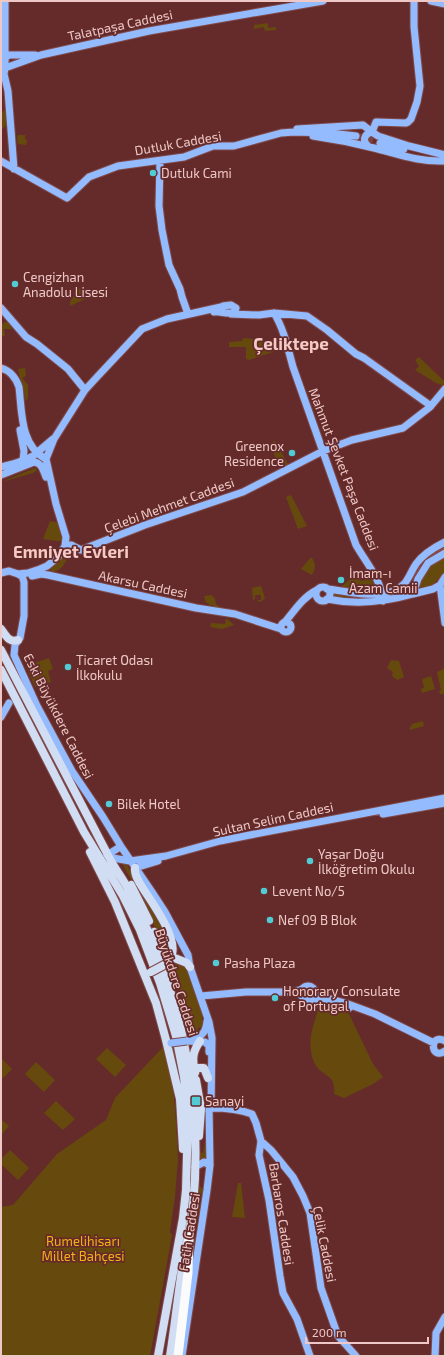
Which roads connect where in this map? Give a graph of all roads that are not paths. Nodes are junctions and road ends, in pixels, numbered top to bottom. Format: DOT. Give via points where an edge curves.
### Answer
graph roads {
  1 [pos="5,1"];
  2 [pos="323,1"];
  3 [pos="414,1"];
  4 [pos="432,1"];
  5 [pos="445,4"];
  6 [pos="13,55"];
  7 [pos="41,55"];
  8 [pos="13,66"];
  9 [pos="4,67"];
  10 [pos="294,132"];
  11 [pos="279,134"];
  12 [pos="302,134"];
  13 [pos="375,142"];
  14 [pos="445,159"];
  15 [pos="1,161"];
  16 [pos="160,161"];
  17 [pos="14,169"];
  18 [pos="1,308"];
  19 [pos="274,313"];
  20 [pos="188,314"];
  21 [pos="1,368"];
  22 [pos="1,373"];
  23 [pos="445,389"];
  24 [pos="85,390"];
  25 [pos="431,406"];
  26 [pos="22,424"];
  27 [pos="54,438"];
  28 [pos="323,451"];
  29 [pos="39,455"];
  30 [pos="23,461"];
  31 [pos="1,467"];
  32 [pos="1,470"];
  33 [pos="1,475"];
  34 [pos="56,504"];
  35 [pos="445,542"];
  36 [pos="65,546"];
  37 [pos="445,553"];
  38 [pos="47,566"];
  39 [pos="1,573"];
  40 [pos="18,574"];
  41 [pos="48,575"];
  42 [pos="445,578"];
  43 [pos="24,582"];
  44 [pos="440,585"];
  45 [pos="327,589"];
  46 [pos="317,590"];
  47 [pos="382,593"];
  48 [pos="413,594"];
  49 [pos="318,599"];
  50 [pos="327,599"];
  51 [pos="383,601"];
  52 [pos="445,623"];
  53 [pos="285,624"];
  54 [pos="1,629"];
  55 [pos="19,639"];
  56 [pos="1,650"];
  57 [pos="1,670"];
  58 [pos="9,704"];
  59 [pos="1,717"];
  60 [pos="445,798"];
  61 [pos="445,803"];
  62 [pos="388,810"];
  63 [pos="84,832"];
  64 [pos="120,847"];
  65 [pos="109,858"];
  66 [pos="133,864"];
  67 [pos="135,948"];
  68 [pos="169,961"];
  69 [pos="190,967"];
  70 [pos="151,969"];
  71 [pos="151,988"];
  72 [pos="302,989"];
  73 [pos="201,996"];
  74 [pos="312,998"];
  75 [pos="207,1019"];
  76 [pos="169,1041"];
  77 [pos="187,1041"];
  78 [pos="200,1041"];
  79 [pos="445,1042"];
  80 [pos="434,1044"];
  81 [pos="444,1053"];
  82 [pos="195,1073"];
  83 [pos="208,1078"];
  84 [pos="210,1110"];
  85 [pos="261,1141"];
  86 [pos="195,1152"];
  87 [pos="210,1164"];
  88 [pos="195,1167"];
  89 [pos="186,1180"];
  90 [pos="189,1237"];
  91 [pos="445,1317"];
  92 [pos="158,1356"];
  93 [pos="170,1356"];
  94 [pos="181,1356"];
  95 [pos="310,1356"];
  96 [pos="356,1356"];
  97 [pos="435,1356"];
  1 -- 9 [label="street"];
  2 -- 7 [label="street, Talatpaşa Caddesi" via="179,25"];
  3 -- 13 [label="street" via="420,86 417,102 411,119 406,123 376,122"];
  4 -- 5 [label="street"];
  6 -- 7 [label="street, Talatpaşa Caddesi"];
  6 -- 8 [label="street" via="17,59"];
  6 -- 9 [label="street" via="8,56"];
  7 -- 8 [label="street, Talatpaşa Caddesi"];
  8 -- 9 [label="street"];
  9 -- 17 [label="street"];
  10 -- 11 [label="street, Dutluk Caddesi"];
  10 -- 12 [label="street, Dutluk Caddesi" via="356,137"];
  10 -- 13 [label="street, Dutluk Caddesi" via="299,128 363,125"];
  11 -- 12 [label="street, Dutluk Caddesi"];
  11 -- 16 [label="street, Dutluk Caddesi" via="234,146 213,146 184,157"];
  12 -- 13 [label="street"];
  13 -- 14 [label="street" via="409,146"];
  13 -- 14 [label="street" via="392,153 431,162"];
  15 -- 17 [label="street"];
  16 -- 17 [label="street, Dutluk Caddesi" via="118,166 88,177 67,198"];
  16 -- 20 [label="street" via="159,206 162,230 169,265"];
  18 -- 24 [label="street" via="26,337 68,369"];
  19 -- 20 [label="street" via="249,315 234,311 231,305"];
  19 -- 25 [label="street" via="307,316"];
  19 -- 28 [label="street, Mahmut Şevket Paşa Caddesi" via="289,349 292,367"];
  20 -- 24 [label="street" via="142,329"];
  21 -- 26 [label="street" via="10,372 17,381"];
  22 -- 26 [label="street" via="14,385"];
  23 -- 25 [label="street"];
  24 -- 27 [label="street"];
  25 -- 28 [label="street" via="403,428 352,440"];
  26 -- 29 [label="street"];
  26 -- 30 [label="street" via="29,453"];
  27 -- 29 [label="street"];
  27 -- 29 [label="street"];
  28 -- 36 [label="street, Çelebi Mehmet Caddesi" via="243,492 144,525 81,550 71,544"];
  28 -- 47 [label="street, Mahmut Şevket Paşa Caddesi" via="356,545 378,579"];
  29 -- 30 [label="street"];
  29 -- 34 [label="street"];
  30 -- 31 [label="street"];
  30 -- 32 [label="street"];
  33 -- 34 [label="street" via="30,463 38,463 43,469"];
  34 -- 36 [label="street" via="66,537"];
  35 -- 47 [label="street" via="425,553 404,583 392,591"];
  36 -- 38 [label="street" via="58,557"];
  37 -- 48 [label="street" via="428,562"];
  38 -- 40 [label="street" via="34,572"];
  38 -- 41 [label="street"];
  39 -- 40 [label="street"];
  40 -- 43 [label="street"];
  41 -- 43 [label="street, Akarsu Caddesi" via="29,577"];
  41 -- 53 [label="street, Akarsu Caddesi" via="258,621"];
  42 -- 44 [label="street"];
  43 -- 55 [label="street, Eski Büyükdere Caddesi" via="24,616"];
  44 -- 48 [label="street"];
  44 -- 52 [label="street"];
  45 -- 46 [label="street" via="322,587"];
  45 -- 47 [label="street"];
  45 -- 50 [label="street" via="330,594"];
  46 -- 49 [label="street"];
  46 -- 53 [label="street" via="299,604"];
  47 -- 51 [label="street, Mahmut Şevket Paşa Caddesi"];
  48 -- 51 [label="street"];
  49 -- 50 [label="street"];
  49 -- 53 [label="street" via="302,604"];
  50 -- 51 [label="street" via="345,602"];
  54 -- 55 [label="main road" via="10,640"];
  55 -- 64 [label="street, Eski Büyükdere Caddesi" via="14,655 37,706 72,771 103,816"];
  56 -- 65 [label="main road, Büyükdere Caddesi"];
  57 -- 63 [label="main road, Büyükdere Caddesi"];
  58 -- 59 [label="street"];
  60 -- 62 [label="street, Sultan Selim Caddesi"];
  61 -- 62 [label="street, Sultan Selim Caddesi"];
  62 -- 66 [label="street, Sultan Selim Caddesi" via="230,841"];
  63 -- 67 [label="main road" via="86,845"];
  63 -- 89 [label="main road, Büyükdere Caddesi" via="123,896 140,930 171,1017 187,1100"];
  64 -- 65 [label="street"];
  64 -- 66 [label="street, Eski Büyükdere Caddesi"];
  65 -- 66 [label="street, Sultan Selim Caddesi"];
  65 -- 68 [label="main road" via="122,871 139,898 164,958"];
  65 -- 86 [label="main road, Büyükdere Caddesi" via="126,885 145,925 175,1008 191,1082 195,1115"];
  66 -- 68 [label="main road" via="142,887 171,938 173,949"];
  66 -- 69 [label="street, Eski Büyükdere Caddesi" via="165,912 188,955"];
  67 -- 70 [label="main road" via="144,965"];
  67 -- 71 [label="main road"];
  68 -- 69 [label="main road" via="187,963"];
  68 -- 70 [label="main road, bridge"];
  69 -- 73 [label="street, Eski Büyükdere Caddesi"];
  70 -- 71 [label="main road"];
  71 -- 76 [label="main road"];
  72 -- 73 [label="street" via="294,992 246,992"];
  72 -- 74 [label="street" via="302,997 305,1000"];
  72 -- 74 [label="street" via="310,986 314,989"];
  73 -- 75 [label="street, Eski Büyükdere Caddesi"];
  74 -- 80 [label="street" via="318,1003 353,1007 375,1014"];
  75 -- 77 [label="street" via="204,1034"];
  75 -- 78 [label="street" via="207,1032"];
  75 -- 84 [label="street, Eski Büyükdere Caddesi" via="212,1038"];
  76 -- 77 [label="street, bridge"];
  76 -- 89 [label="main road" via="180,1099"];
  77 -- 78 [label="street"];
  78 -- 82 [label="main road" via="192,1059"];
  78 -- 83 [label="street" via="209,1046"];
  79 -- 80 [label="street" via="439,1039"];
  80 -- 81 [label="street" via="436,1052"];
  82 -- 83 [label="main road" via="196,1069 204,1068"];
  82 -- 86 [label="main road" via="201,1118"];
  83 -- 84 [label="street"];
  84 -- 85 [label="street, Barbaros Caddesi" via="226,1108 252,1114"];
  84 -- 87 [label="street, Fatih Caddesi"];
  85 -- 95 [label="street, Barbaros Caddesi" via="259,1154 269,1200 283,1293 297,1319"];
  85 -- 96 [label="street, Çelik Caddesi" via="293,1177 303,1196 310,1213 321,1288 338,1336"];
  86 -- 88 [label="main road, Büyükdere Caddesi"];
  87 -- 88 [label="street" via="204,1162"];
  87 -- 94 [label="street, Fatih Caddesi"];
  88 -- 90 [label="main road, Büyükdere Caddesi"];
  89 -- 92 [label="main road, Büyükdere Caddesi" via="183,1218"];
  90 -- 93 [label="main road, Büyükdere Caddesi"];
  90 -- 94 [label="highway"];
  91 -- 97 [label="street" via="436,1334"];
}
